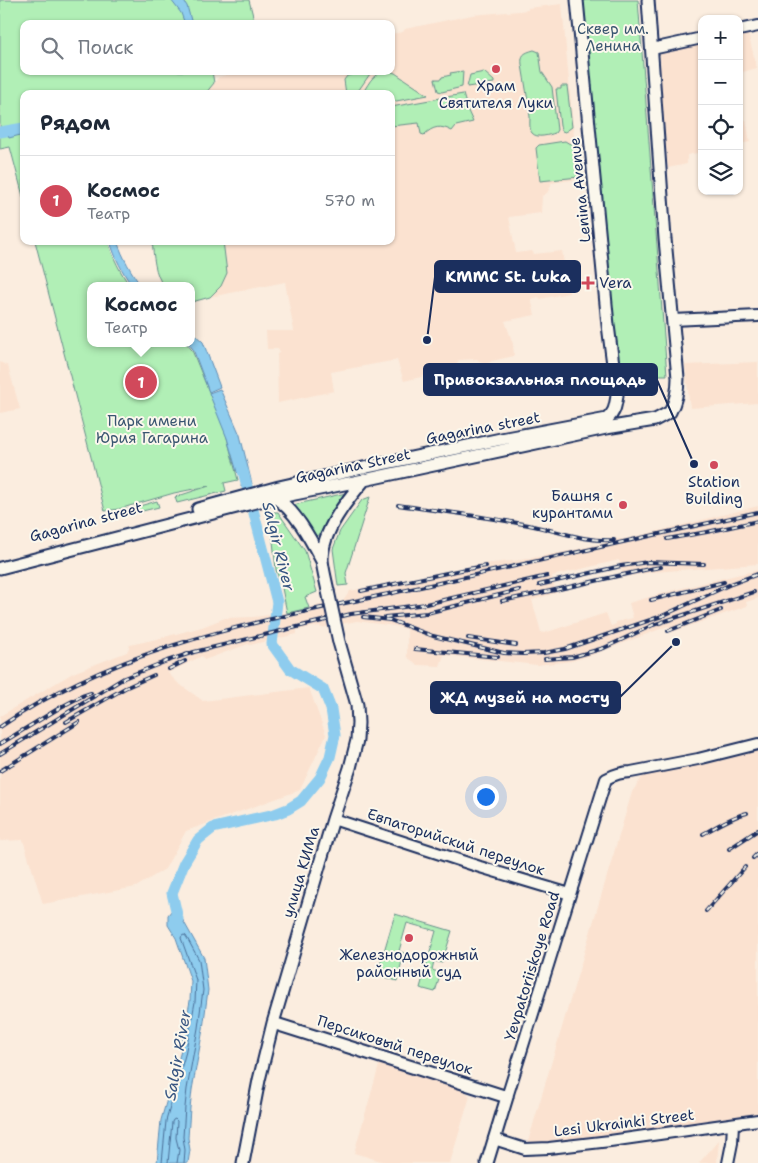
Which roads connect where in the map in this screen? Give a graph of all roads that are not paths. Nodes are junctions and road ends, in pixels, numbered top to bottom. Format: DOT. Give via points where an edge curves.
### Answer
graph roads {
  1 [pos="577,0"];
  2 [pos="648,0"];
  3 [pos="758,26"];
  4 [pos="743,29"];
  5 [pos="698,39"];
  6 [pos="652,49"];
  7 [pos="758,316"];
  8 [pos="673,320"];
  9 [pos="615,406"];
  10 [pos="378,465"];
  11 [pos="364,480"];
  12 [pos="263,496"];
  13 [pos="276,498"];
  14 [pos="237,503"];
  15 [pos="0,560"];
  16 [pos="322,561"];
  17 [pos="0,568"];
  18 [pos="758,744"];
  19 [pos="333,819"];
  20 [pos="570,894"];
  21 [pos="273,1023"];
  22 [pos="507,1097"];
  23 [pos="758,1120"];
  24 [pos="733,1124"];
  25 [pos="494,1140"];
  26 [pos="243,1163"];
  27 [pos="487,1163"];
  28 [pos="728,1163"];
  1 -- 9 [label="main road, Lenina Avenue" via="617,396"];
  2 -- 6 [label="main road"];
  3 -- 4 [label="main road"];
  5 -- 6 [label="main road"];
  6 -- 8 [label="main road"];
  7 -- 8 [label="main road"];
  8 -- 11 [label="main road, Gagarina Street" via="678,384 676,399 670,412 655,420"];
  9 -- 10 [label="main road, Gagarina street" via="607,419"];
  10 -- 11 [label="main road"];
  10 -- 12 [label="main road, Gagarina street" via="279,487"];
  11 -- 13 [label="main road, Gagarina Street"];
  11 -- 16 [label="main road" via="329,530"];
  12 -- 13 [label="main road, Gagarina Street"];
  12 -- 14 [label="main road, Gagarina Street"];
  13 -- 16 [label="main road" via="287,506"];
  14 -- 15 [label="main road, Gagarina street"];
  14 -- 17 [label="main road, Gagarina Street"];
  16 -- 19 [label="main road, улица КИМа, bridge" via="339,642 358,705 357,740"];
  18 -- 20 [label="main road, Yevpatoriiskoye Road" via="698,759 623,772 606,779"];
  19 -- 20 [label="main road, Евпаторийский переулок"];
  19 -- 21 [label="main road, улица КИМа"];
  20 -- 22 [label="main road, Yevpatoriiskoye Road"];
  21 -- 22 [label="main road, Персиковый переулок"];
  21 -- 26 [label="main road, улица КИМа"];
  22 -- 25 [label="main road, Yevpatoriiskoye Road"];
  23 -- 24 [label="main road, Lesi Ukrainki Street"];
  24 -- 25 [label="main road, Lesi Ukrainki Street" via="548,1148 523,1149"];
  24 -- 28 [label="main road"];
  25 -- 27 [label="main road, Yevpatoriiskoye Road"];
}
